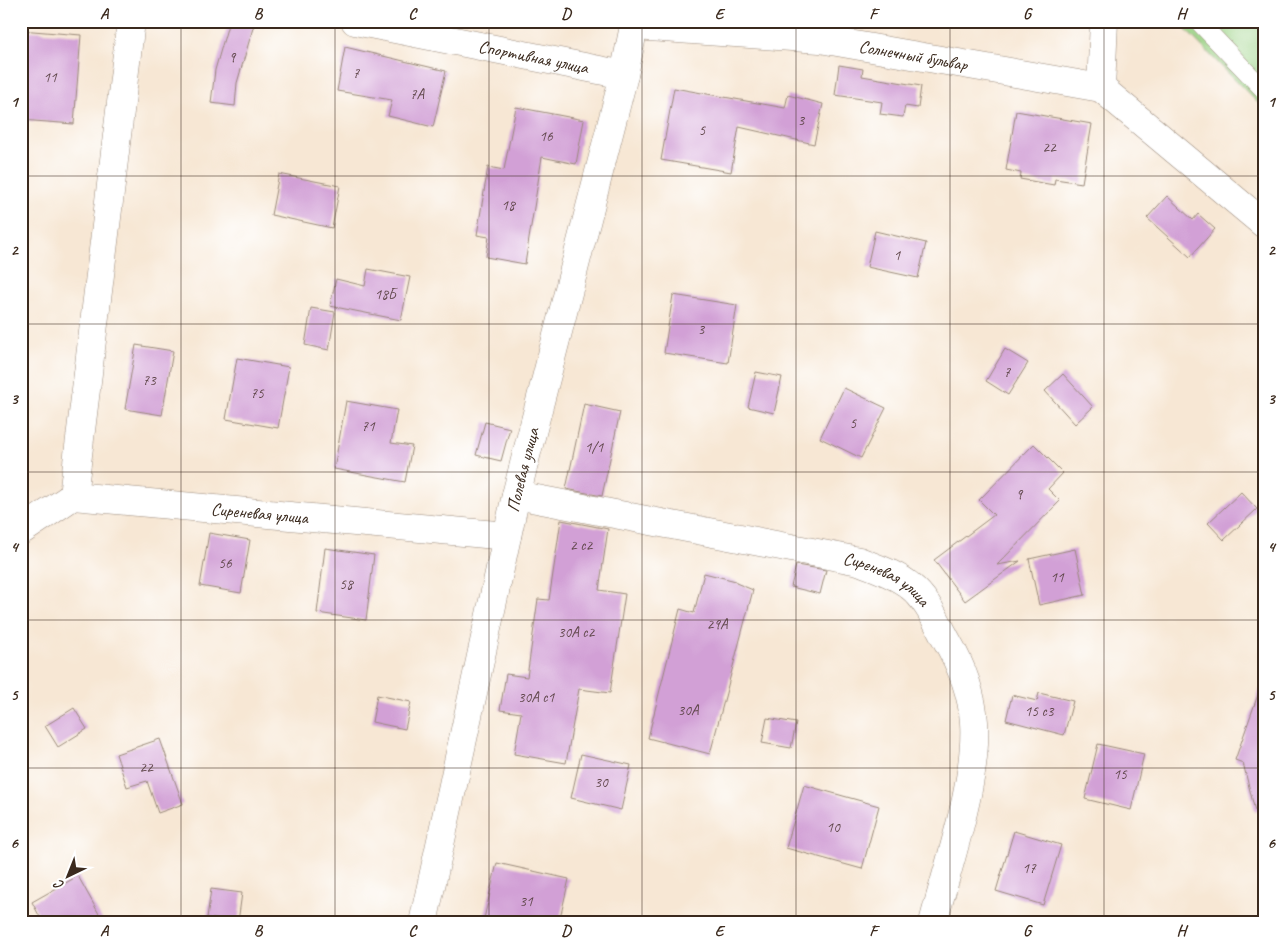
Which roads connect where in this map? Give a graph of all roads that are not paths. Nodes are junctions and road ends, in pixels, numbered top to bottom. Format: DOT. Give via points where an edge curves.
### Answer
graph roads {
  1 [pos="131,21"];
  2 [pos="355,21"];
  3 [pos="1104,21"];
  4 [pos="1198,21"];
  5 [pos="635,24"];
  6 [pos="624,75"];
  7 [pos="1101,88"];
  8 [pos="1264,90"];
  9 [pos="1264,224"];
  10 [pos="516,495"];
  11 [pos="74,496"];
  12 [pos="21,531"];
  13 [pos="507,536"];
  14 [pos="423,923"];
  15 [pos="933,923"];
  1 -- 11 [label="street"];
  2 -- 6 [label="street, Спортивная улица"];
  3 -- 7 [label="street"];
  4 -- 8 [label="lane"];
  5 -- 6 [label="street, Полевая улица"];
  5 -- 7 [label="street, Солнечный бульвар" via="820,39"];
  6 -- 10 [label="street, Полевая улица"];
  7 -- 9 [label="street, Солнечный бульвар"];
  10 -- 13 [label="street, Полевая улица"];
  10 -- 15 [label="street, Сиреневая улица" via="859,561 910,586 928,605 955,655 967,683 974,721 973,755 965,798"];
  11 -- 12 [label="street"];
  11 -- 13 [label="street, Сиреневая улица"];
  13 -- 14 [label="street, Полевая улица"];
}
